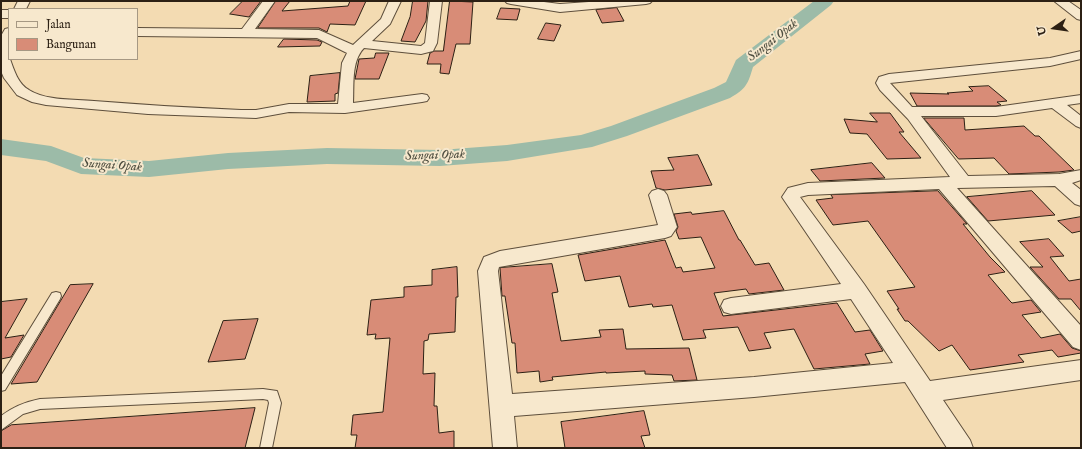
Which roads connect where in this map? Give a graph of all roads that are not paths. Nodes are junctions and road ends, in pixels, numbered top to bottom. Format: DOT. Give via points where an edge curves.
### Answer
graph roads {
  1 [pos="269,1"];
  2 [pos="395,1"];
  3 [pos="436,1"];
  4 [pos="511,1"];
  5 [pos="646,1"];
  6 [pos="1060,1"];
  7 [pos="1081,16"];
  8 [pos="138,32"];
  9 [pos="246,33"];
  10 [pos="8,34"];
  11 [pos="357,47"];
  12 [pos="1081,55"];
  13 [pos="422,98"];
  14 [pos="1081,99"];
  15 [pos="345,102"];
  16 [pos="1054,102"];
  17 [pos="909,111"];
  18 [pos="1081,123"];
  19 [pos="1081,175"];
  20 [pos="1059,180"];
  21 [pos="964,182"];
  22 [pos="943,183"];
  23 [pos="658,195"];
  24 [pos="1081,200"];
  25 [pos="857,290"];
  26 [pos="56,296"];
  27 [pos="731,306"];
  28 [pos="1081,341"];
  29 [pos="1081,370"];
  30 [pos="912,371"];
  31 [pos="1,386"];
  32 [pos="926,392"];
  33 [pos="502,406"];
  34 [pos="1,424"];
  35 [pos="266,448"];
  36 [pos="505,448"];
  37 [pos="962,448"];
  1 -- 9 [label="street"];
  2 -- 11 [label="street" via="386,21"];
  3 -- 11 [label="street" via="431,43 428,48 421,50"];
  4 -- 5 [label="street" via="560,8"];
  6 -- 7 [label="street"];
  8 -- 9 [label="street"];
  9 -- 11 [label="street" via="319,34"];
  10 -- 15 [label="street" via="2,48 13,83 22,92 33,97 60,103 241,114"];
  11 -- 15 [label="street" via="349,63"];
  12 -- 17 [label="street" via="1050,62 884,80 885,86"];
  13 -- 15 [label="street"];
  14 -- 16 [label="street"];
  16 -- 17 [label="street" via="988,112"];
  16 -- 18 [label="street"];
  17 -- 21 [label="street"];
  19 -- 20 [label="street"];
  20 -- 21 [label="street"];
  20 -- 24 [label="street"];
  21 -- 22 [label="street"];
  22 -- 25 [label="street" via="808,189 794,192 792,197 795,204"];
  22 -- 28 [label="street"];
  23 -- 33 [label="street" via="668,227 665,231 500,258 491,262 488,271"];
  25 -- 27 [label="street"];
  25 -- 30 [label="street"];
  26 -- 31 [label="lane"];
  29 -- 32 [label="street"];
  30 -- 32 [label="street"];
  30 -- 33 [label="street" via="754,387"];
  32 -- 37 [label="street"];
  33 -- 36 [label="street"];
  34 -- 35 [label="lane" via="13,413 40,404 263,394 273,395 275,403"];
}
